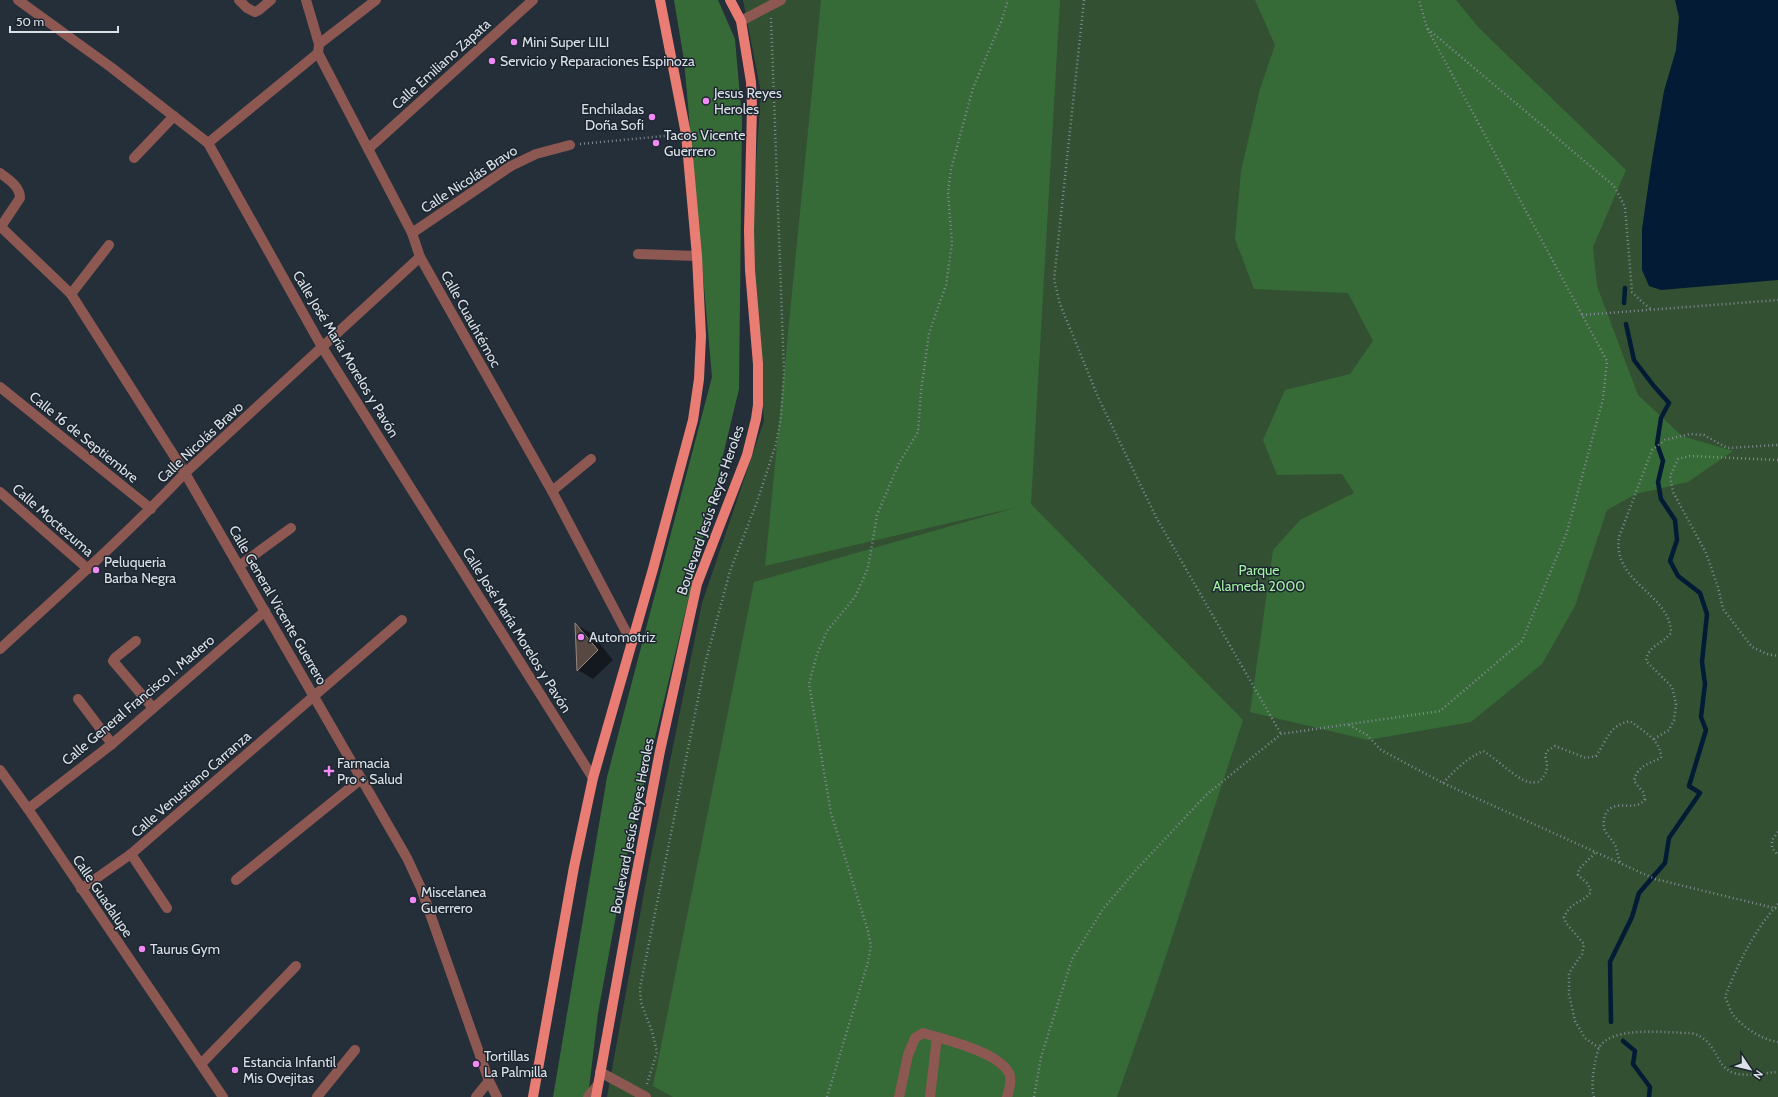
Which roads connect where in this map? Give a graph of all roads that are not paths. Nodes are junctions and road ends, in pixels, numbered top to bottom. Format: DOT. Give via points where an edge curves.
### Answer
graph roads {
  1 [pos="18,0"];
  2 [pos="239,0"];
  3 [pos="271,0"];
  4 [pos="306,0"];
  5 [pos="376,0"];
  6 [pos="533,0"];
  7 [pos="660,0"];
  8 [pos="730,0"];
  9 [pos="781,0"];
  10 [pos="741,21"];
  11 [pos="318,48"];
  12 [pos="174,116"];
  13 [pos="208,143"];
  14 [pos="570,145"];
  15 [pos="368,149"];
  16 [pos="134,158"];
  17 [pos="0,172"];
  18 [pos="1,228"];
  19 [pos="412,233"];
  20 [pos="109,245"];
  21 [pos="638,254"];
  22 [pos="697,256"];
  23 [pos="420,257"];
  24 [pos="71,294"];
  25 [pos="322,347"];
  26 [pos="0,387"];
  27 [pos="591,459"];
  28 [pos="185,473"];
  29 [pos="552,491"];
  30 [pos="0,492"];
  31 [pos="151,509"];
  32 [pos="291,528"];
  33 [pos="240,566"];
  34 [pos="88,569"];
  35 [pos="265,611"];
  36 [pos="402,620"];
  37 [pos="136,641"];
  38 [pos="632,643"];
  39 [pos="0,648"];
  40 [pos="315,696"];
  41 [pos="78,698"];
  42 [pos="153,708"];
  43 [pos="112,744"];
  44 [pos="0,770"];
  45 [pos="593,778"];
  46 [pos="361,779"];
  47 [pos="28,809"];
  48 [pos="131,854"];
  49 [pos="236,880"];
  50 [pos="81,889"];
  51 [pos="167,908"];
  52 [pos="296,966"];
  53 [pos="937,1037"];
  54 [pos="355,1050"];
  55 [pos="201,1064"];
  56 [pos="600,1072"];
  57 [pos="489,1081"];
  58 [pos="597,1086"];
  59 [pos="644,1096"];
  60 [pos="223,1097"];
  61 [pos="317,1097"];
  62 [pos="476,1097"];
  63 [pos="497,1097"];
  64 [pos="533,1097"];
  65 [pos="588,1097"];
  66 [pos="596,1097"];
  67 [pos="900,1097"];
  68 [pos="930,1097"];
  69 [pos="1007,1097"];
  1 -- 12 [label="street, Calle José María Morelos y Pavón"];
  2 -- 3 [label="street" via="256,12"];
  4 -- 11 [label="street, Calle Cuauhtémoc"];
  5 -- 11 [label="street"];
  6 -- 15 [label="street, Calle Emiliano Zapata"];
  7 -- 22 [label="main road" via="686,134"];
  8 -- 10 [label="main road, Boulevard Jesús Reyes Heroles"];
  9 -- 10 [label="street"];
  10 -- 56 [label="main road, Boulevard Jesús Reyes Heroles" via="751,82 749,231 758,364 758,405 747,455 697,584 660,751"];
  11 -- 13 [label="street"];
  11 -- 15 [label="street, Calle Cuauhtémoc"];
  12 -- 13 [label="street, Calle José María Morelos y Pavón"];
  12 -- 16 [label="street"];
  13 -- 25 [label="street, Calle José María Morelos y Pavón"];
  14 -- 19 [label="street, Calle Nicolás Bravo" via="536,154 511,166"];
  15 -- 19 [label="street, Calle Cuauhtémoc"];
  17 -- 18 [label="street, Calle General Vicente Guerrero" via="12,182 20,195"];
  18 -- 24 [label="street, Calle General Vicente Guerrero"];
  19 -- 23 [label="street, Calle Cuauhtémoc"];
  20 -- 24 [label="street"];
  21 -- 22 [label="street"];
  22 -- 38 [label="main road" via="701,336 699,379 693,420"];
  23 -- 25 [label="street, Calle Nicolás Bravo"];
  23 -- 29 [label="street, Calle Cuauhtémoc"];
  24 -- 28 [label="street, Calle General Vicente Guerrero"];
  25 -- 28 [label="street, Calle Nicolás Bravo"];
  25 -- 45 [label="street, Calle José María Morelos y Pavón"];
  26 -- 31 [label="street, Calle 16 de Septiembre"];
  27 -- 29 [label="street"];
  28 -- 31 [label="street, Calle Nicolás Bravo"];
  28 -- 33 [label="street, Calle General Vicente Guerrero"];
  29 -- 38 [label="street, Calle Cuauhtémoc"];
  30 -- 34 [label="street, Calle Moctezuma"];
  31 -- 34 [label="street, Calle Nicolás Bravo"];
  32 -- 33 [label="street"];
  33 -- 35 [label="street, Calle General Vicente Guerrero"];
  34 -- 39 [label="street, Calle Nicolás Bravo"];
  35 -- 40 [label="street, Calle General Vicente Guerrero"];
  35 -- 42 [label="street, Calle General Francisco I. Madero"];
  36 -- 40 [label="street, Calle Venustiano Carranza"];
  37 -- 42 [label="street" via="113,661"];
  38 -- 45 [label="main road"];
  40 -- 46 [label="street, Calle General Vicente Guerrero"];
  40 -- 48 [label="street, Calle Venustiano Carranza"];
  41 -- 43 [label="street"];
  42 -- 43 [label="street, Calle General Francisco I. Madero"];
  43 -- 47 [label="street, Calle General Francisco I. Madero"];
  44 -- 47 [label="street, Calle Guadalupe"];
  45 -- 64 [label="main road" via="574,867"];
  46 -- 49 [label="street"];
  46 -- 57 [label="street, Calle General Vicente Guerrero" via="422,888"];
  47 -- 50 [label="street, Calle Guadalupe"];
  48 -- 50 [label="street, Calle Venustiano Carranza"];
  48 -- 51 [label="street"];
  50 -- 55 [label="street, Calle Guadalupe"];
  52 -- 55 [label="street"];
  53 -- 67 [label="street" via="923,1033 915,1038 908,1055"];
  53 -- 68 [label="street"];
  53 -- 69 [label="street" via="975,1049 1001,1065 1010,1075"];
  54 -- 61 [label="street"];
  55 -- 60 [label="street, Calle Guadalupe"];
  56 -- 58 [label="main road, Boulevard Jesús Reyes Heroles"];
  56 -- 59 [label="street"];
  57 -- 62 [label="street"];
  57 -- 63 [label="street, Calle General Vicente Guerrero"];
  58 -- 65 [label="street"];
  58 -- 66 [label="main road, Boulevard Jesús Reyes Heroles"];
}
